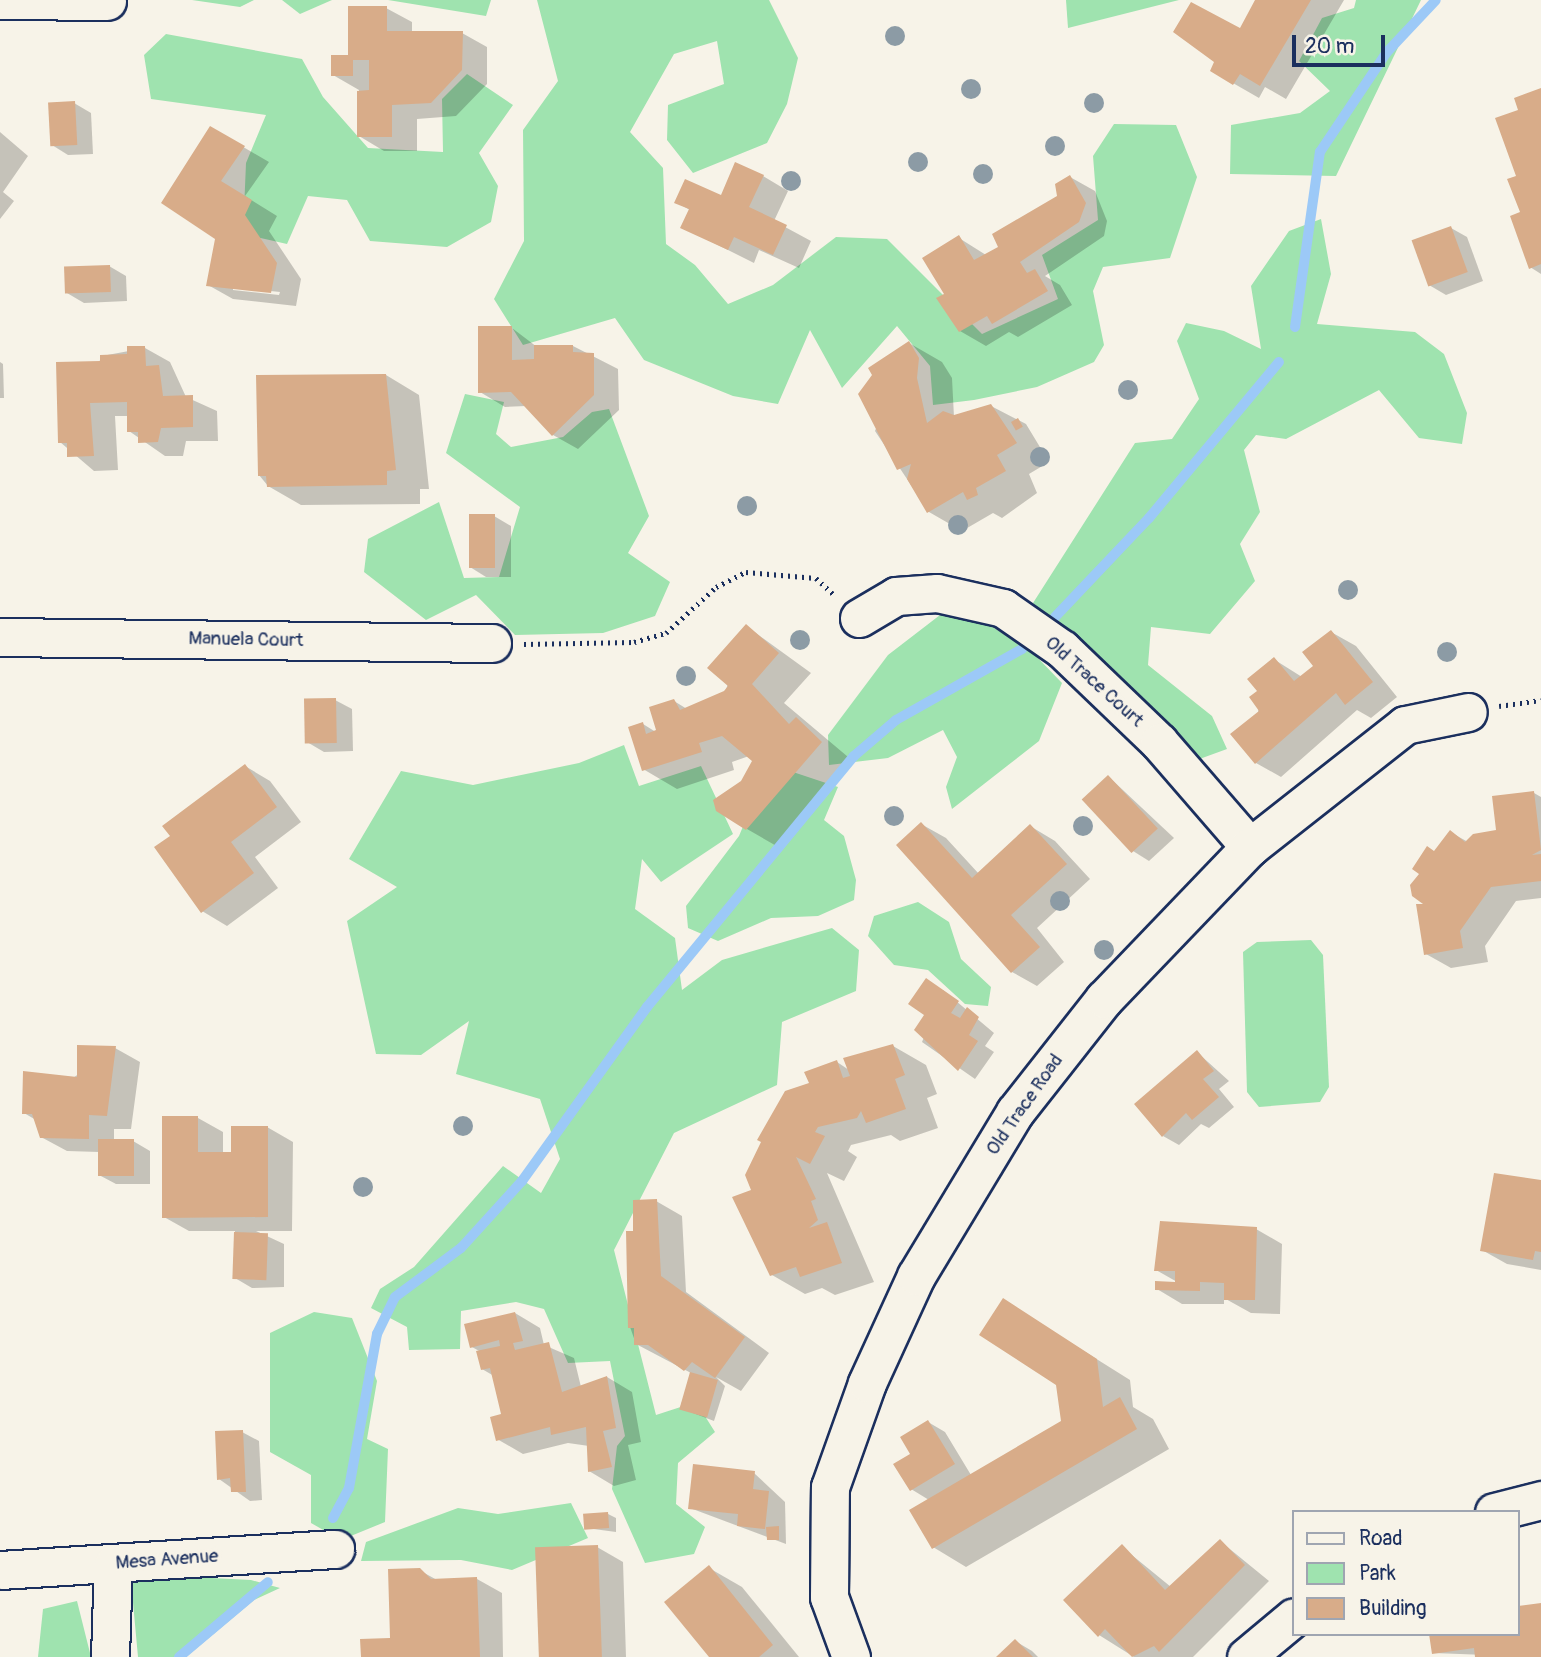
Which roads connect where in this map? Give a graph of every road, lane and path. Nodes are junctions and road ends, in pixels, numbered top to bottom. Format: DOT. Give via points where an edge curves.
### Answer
graph roads {
  1 [pos="0,1"];
  2 [pos="107,1"];
  3 [pos="859,618"];
  4 [pos="0,637"];
  5 [pos="492,643"];
  6 [pos="1541,700"];
  7 [pos="1468,712"];
  8 [pos="1250,846"];
  9 [pos="1541,1500"];
  10 [pos="1502,1510"];
  11 [pos="335,1549"];
  12 [pos="113,1564"];
  13 [pos="0,1570"];
  14 [pos="1292,1620"];
  15 [pos="110,1657"];
  16 [pos="851,1657"];
  17 [pos="1246,1657"];
  1 -- 2 [label="street"];
  3 -- 5 [label="path" via="816,578 746,572 716,587 666,633 634,642"];
  3 -- 8 [label="street, Old Trace Court" via="896,596 937,593 1003,608 1062,649 1159,741"];
  4 -- 5 [label="street, Manuela Court"];
  6 -- 7 [label="path"];
  7 -- 8 [label="street, Old Trace Road" via="1405,725"];
  8 -- 16 [label="street, Old Trace Road" via="1104,999 1015,1112 916,1276 867,1383 830,1487 830,1597"];
  9 -- 10 [label="street"];
  11 -- 12 [label="street, Mesa Avenue"];
  12 -- 13 [label="street, Mesa Avenue"];
  12 -- 15 [label="street"];
  14 -- 17 [label="street"];
}
